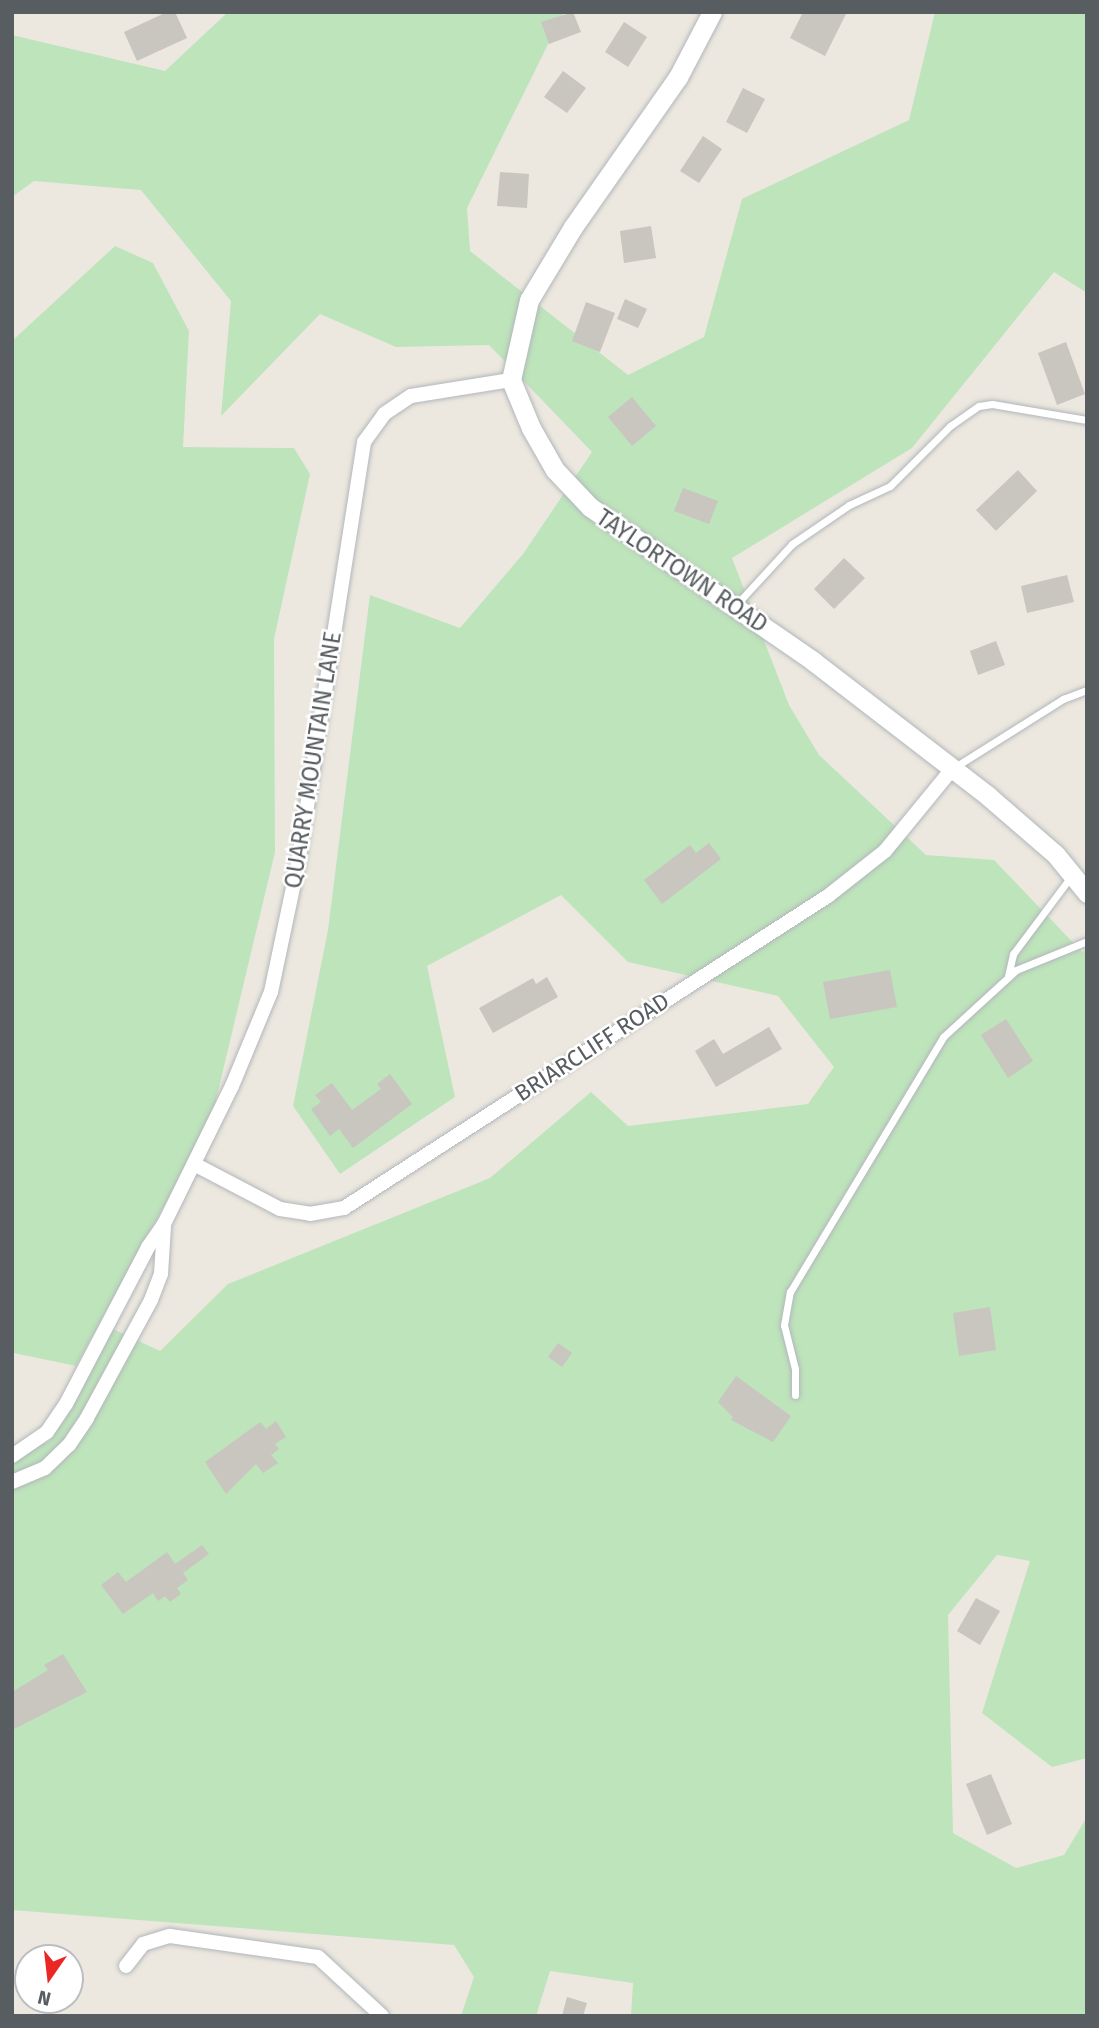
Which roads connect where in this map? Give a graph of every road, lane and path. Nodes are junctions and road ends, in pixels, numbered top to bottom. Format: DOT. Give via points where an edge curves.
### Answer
graph roads {
  1 [pos="712,12"];
  2 [pos="511,380"];
  3 [pos="1087,420"];
  4 [pos="735,606"];
  5 [pos="1087,690"];
  6 [pos="952,769"];
  7 [pos="1072,874"];
  8 [pos="1087,893"];
  9 [pos="1087,941"];
  10 [pos="1008,976"];
  11 [pos="194,1164"];
  12 [pos="164,1224"];
  13 [pos="795,1395"];
  14 [pos="58,1416"];
  15 [pos="80,1428"];
  16 [pos="12,1456"];
  17 [pos="12,1482"];
  18 [pos="126,1966"];
  19 [pos="382,2016"];
  1 -- 2 [label="street" via="678,77 529,300"];
  2 -- 4 [label="street, TAYLORTOWN ROAD" via="555,470 590,507"];
  2 -- 11 [label="street, QUARRY MOUNTAIN LANE" via="411,396 384,414 364,442 283,948 256,1034"];
  3 -- 4 [label="lane" via="992,404 979,406 950,426 890,486 849,505 792,544"];
  4 -- 6 [label="street, TAYLORTOWN ROAD"];
  5 -- 6 [label="lane" via="1063,699"];
  6 -- 7 [label="street, TAYLORTOWN ROAD" via="1023,825"];
  6 -- 11 [label="street, BRIARCLIFF ROAD" via="885,851 828,895 344,1208 310,1214 280,1209"];
  7 -- 8 [label="street, TAYLORTOWN ROAD"];
  7 -- 10 [label="lane" via="1013,954"];
  9 -- 10 [label="lane"];
  10 -- 13 [label="lane" via="943,1037 790,1292 784,1325 795,1368"];
  11 -- 12 [label="street, QUARRY MOUNTAIN LANE"];
  12 -- 14 [label="street, QUARRY MOUNTAIN LANE"];
  12 -- 15 [label="street, QUARRY MOUNTAIN LANE" via="161,1274 151,1300"];
  14 -- 15 [label="street"];
  14 -- 16 [label="street, QUARRY MOUNTAIN LANE" via="41,1437"];
  15 -- 17 [label="street, QUARRY MOUNTAIN LANE" via="45,1468"];
  18 -- 19 [label="street" via="143,1944 170,1937 318,1957"];
}
